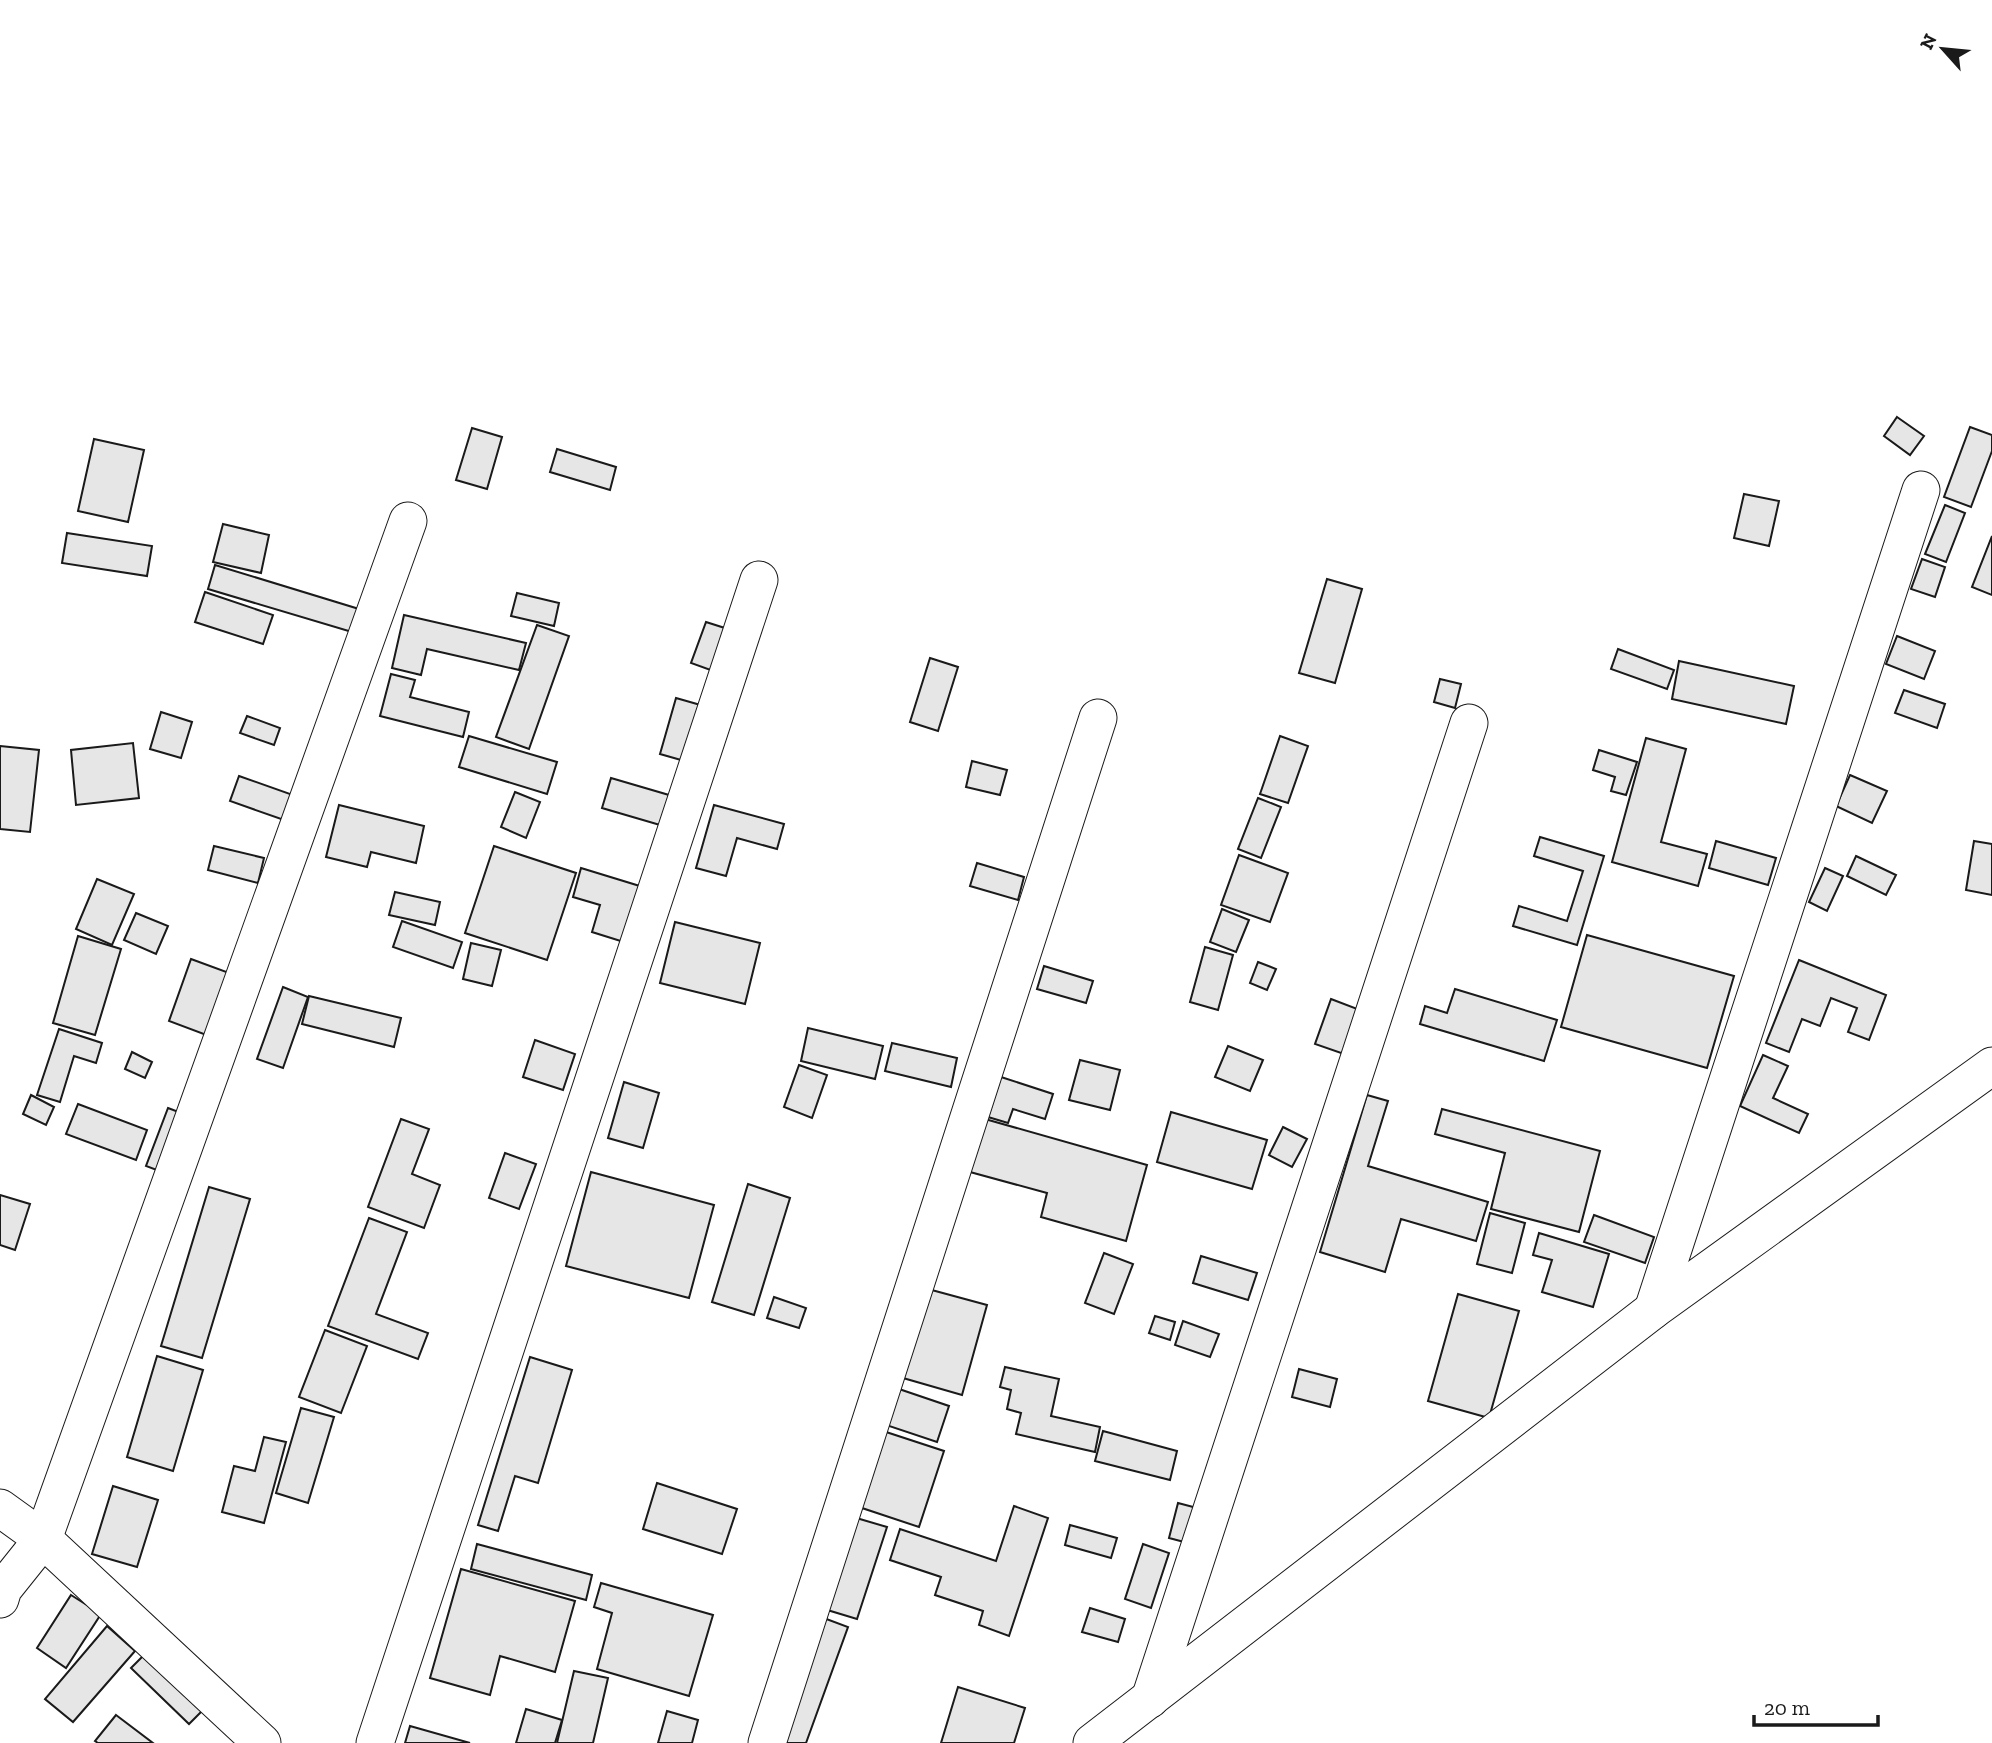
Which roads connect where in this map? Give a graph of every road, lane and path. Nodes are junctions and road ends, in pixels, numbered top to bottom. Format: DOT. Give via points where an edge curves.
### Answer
graph roads {
  1 [pos="1921,490"];
  2 [pos="408,521"];
  3 [pos="759,580"];
  4 [pos="1098,718"];
  5 [pos="1469,723"];
  6 [pos="1992,1066"];
  7 [pos="1653,1310"];
  8 [pos="0,1508"];
  9 [pos="43,1539"];
  10 [pos="0,1599"];
  11 [pos="1150,1699"];
  12 [pos="262,1743"];
  13 [pos="375,1743"];
  14 [pos="767,1743"];
  15 [pos="1092,1743"];
  1 -- 7 [label="street"];
  2 -- 9 [label="street"];
  3 -- 13 [label="street"];
  4 -- 14 [label="street"];
  5 -- 11 [label="street"];
  6 -- 7 [label="street"];
  7 -- 11 [label="street"];
  8 -- 9 [label="street"];
  9 -- 10 [label="street"];
  9 -- 12 [label="street"];
  11 -- 15 [label="street"];
}
